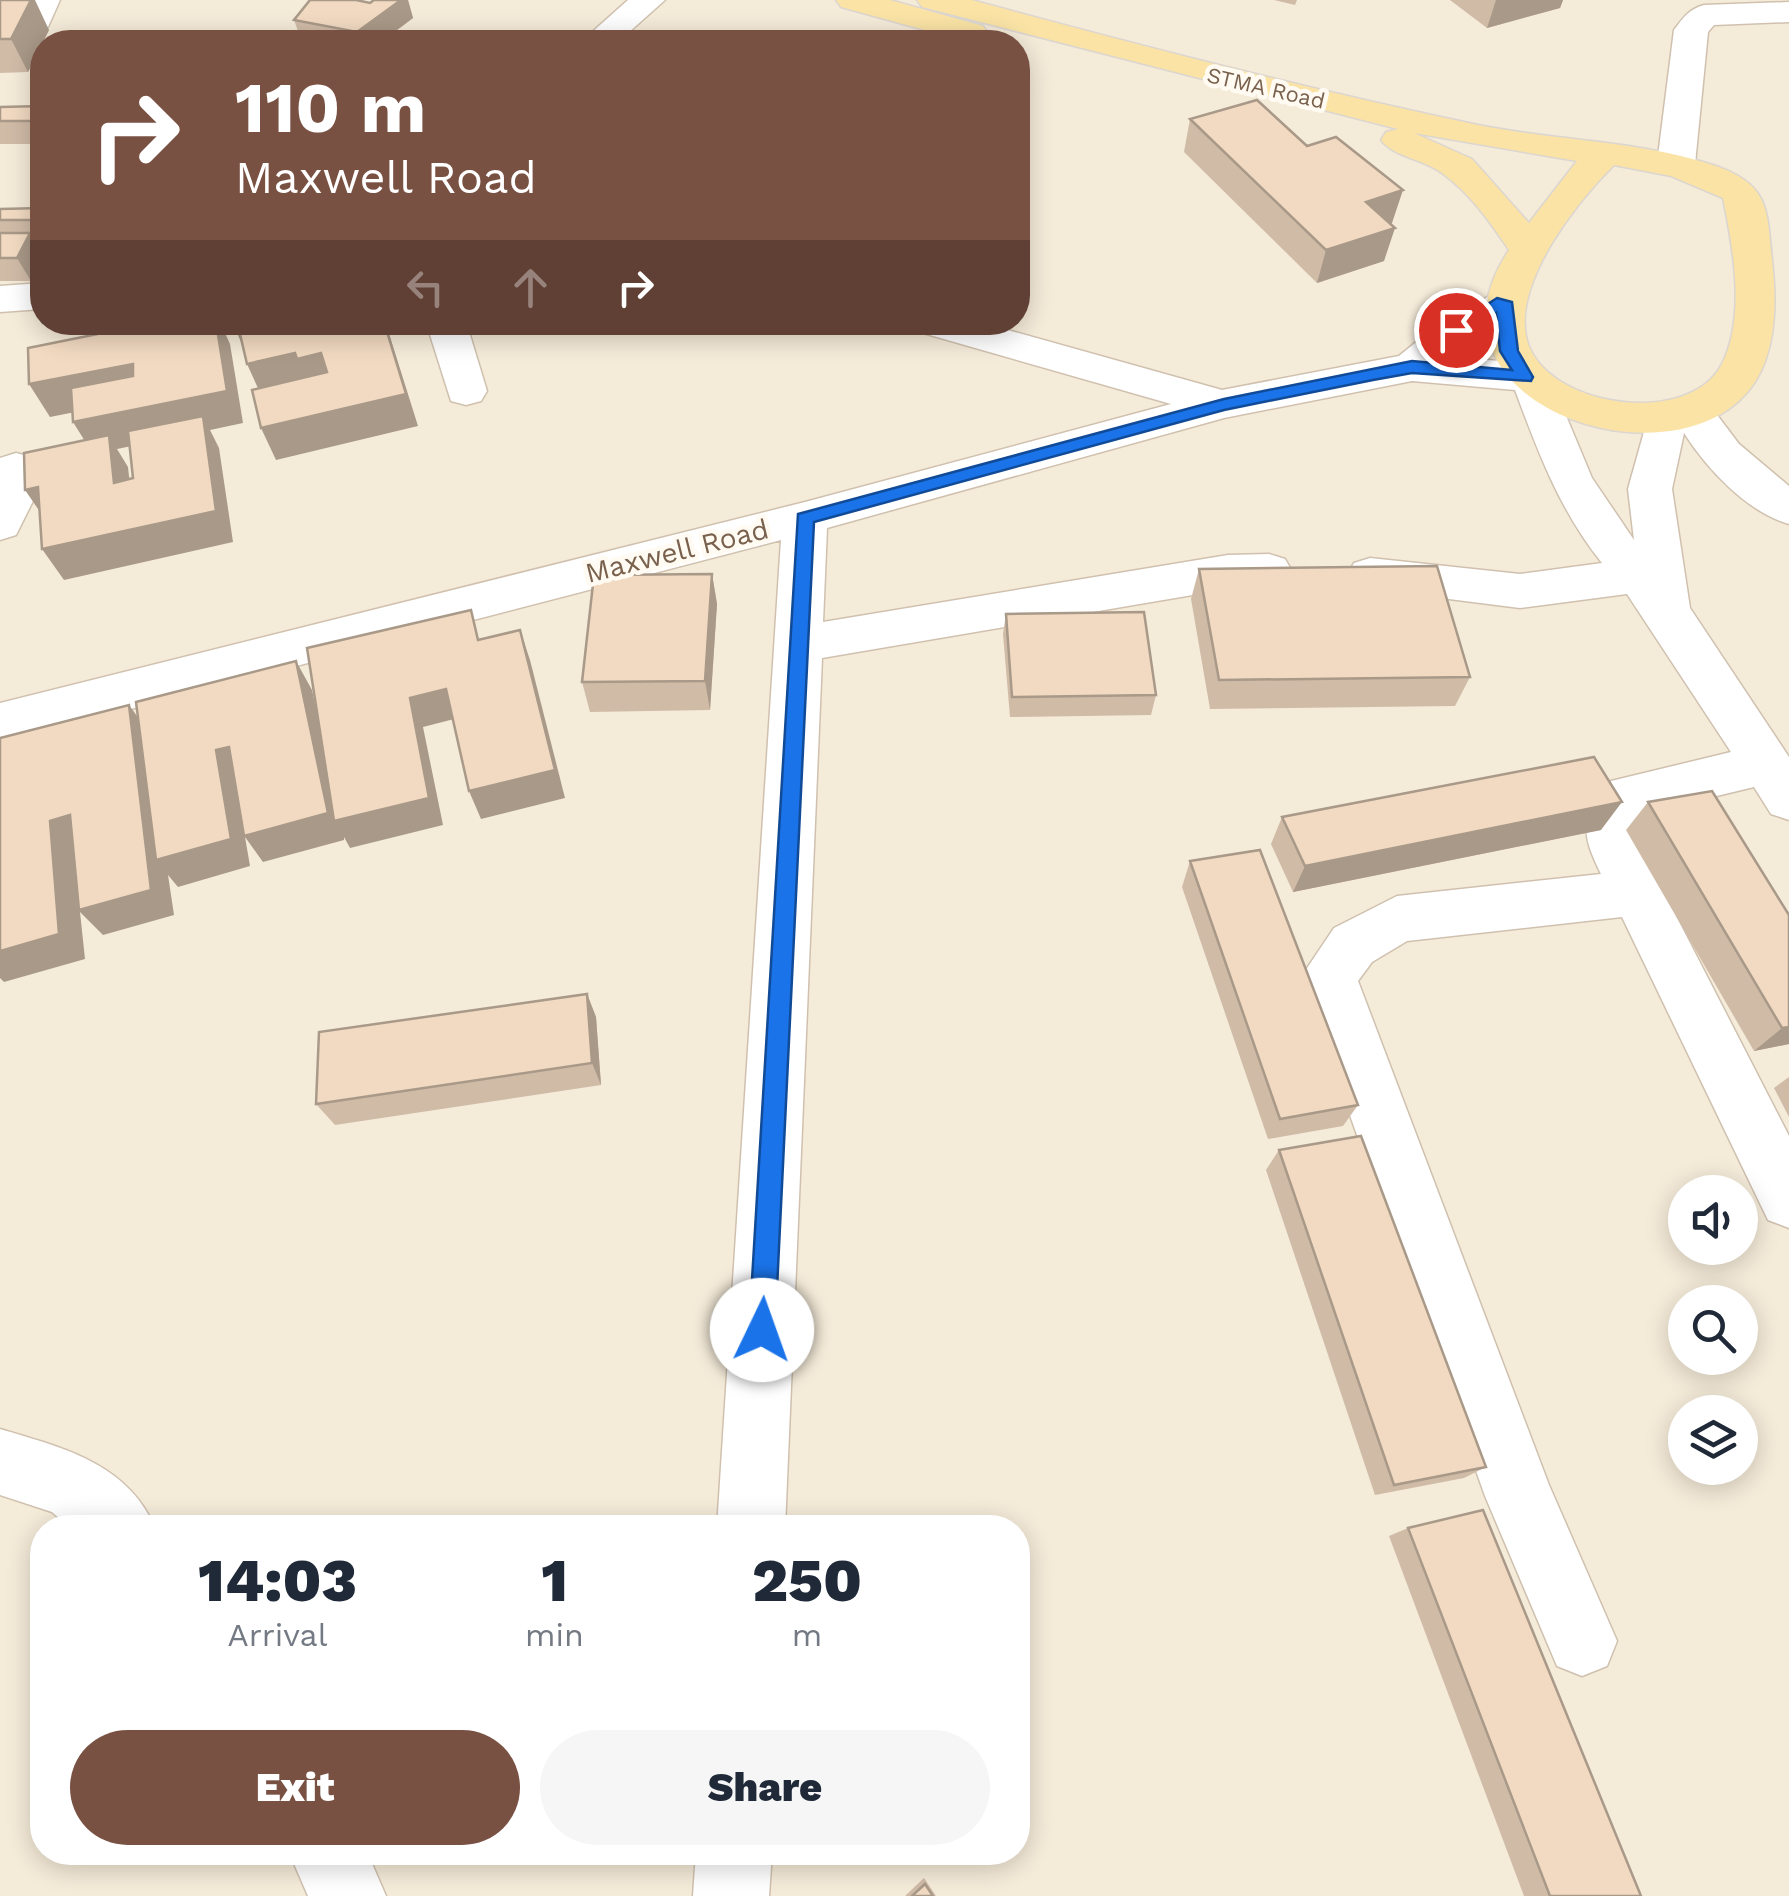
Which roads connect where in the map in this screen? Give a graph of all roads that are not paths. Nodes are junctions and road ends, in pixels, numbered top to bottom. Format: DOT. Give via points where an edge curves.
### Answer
graph roads {
  1 [pos="648,0"];
  2 [pos="853,0"];
  3 [pos="953,2"];
  4 [pos="1789,12"];
  5 [pos="612,30"];
  6 [pos="962,30"];
  7 [pos="1030,49"];
  8 [pos="1602,156"];
  9 [pos="1676,164"];
  10 [pos="1741,192"];
  11 [pos="1789,210"];
  12 [pos="1528,250"];
  13 [pos="1772,266"];
  14 [pos="30,297"];
  15 [pos="0,299"];
  16 [pos="1503,302"];
  17 [pos="450,335"];
  18 [pos="977,335"];
  19 [pos="1412,367"];
  20 [pos="1529,381"];
  21 [pos="466,391"];
  22 [pos="1224,404"];
  23 [pos="1679,415"];
  24 [pos="16,468"];
  25 [pos="1789,508"];
  26 [pos="805,518"];
  27 [pos="0,524"];
  28 [pos="1653,593"];
  29 [pos="798,644"];
  30 [pos="0,724"];
  31 [pos="1778,782"];
  32 [pos="1636,892"];
  33 [pos="1789,1199"];
  34 [pos="0,1462"];
  35 [pos="107,1515"];
  36 [pos="753,1515"];
  37 [pos="1582,1642"];
  38 [pos="333,1865"];
  39 [pos="733,1865"];
  40 [pos="348,1896"];
  41 [pos="732,1896"];
  1 -- 5 [label="street"];
  2 -- 6 [label="main road"];
  3 -- 8 [label="main road, STMA Road" via="1232,81"];
  4 -- 9 [label="street" via="1704,15 1691,30"];
  7 -- 12 [label="main road, STMA Road" via="1410,142 1452,161 1484,186"];
  8 -- 9 [label="main road"];
  8 -- 12 [label="main road"];
  9 -- 10 [label="main road"];
  10 -- 11 [label="main road"];
  10 -- 13 [label="main road"];
  12 -- 16 [label="main road"];
  13 -- 23 [label="main road" via="1740,372 1722,396"];
  14 -- 15 [label="street"];
  16 -- 19 [label="street, Maxwell Road"];
  16 -- 20 [label="main road" via="1509,351"];
  17 -- 21 [label="street"];
  18 -- 22 [label="street"];
  19 -- 20 [label="street, Maxwell Road"];
  19 -- 22 [label="street, Maxwell Road"];
  20 -- 23 [label="main road" via="1573,404 1621,416"];
  20 -- 28 [label="street" via="1598,527"];
  22 -- 26 [label="street, Maxwell Road"];
  23 -- 25 [label="street" via="1736,471"];
  23 -- 28 [label="street" via="1650,489"];
  24 -- 27 [label="street" via="22,478"];
  26 -- 29 [label="street"];
  26 -- 30 [label="street, Maxwell Road"];
  28 -- 29 [label="street" via="1460,588 1315,569 1228,572"];
  28 -- 31 [label="street"];
  29 -- 36 [label="street"];
  31 -- 32 [label="street" via="1629,796 1612,821 1610,838"];
  32 -- 33 [label="street"];
  32 -- 37 [label="street" via="1397,919 1354,945 1329,977 1519,1496"];
  34 -- 35 [label="street" via="72,1484"];
  38 -- 40 [label="street"];
  39 -- 41 [label="street"];
}
